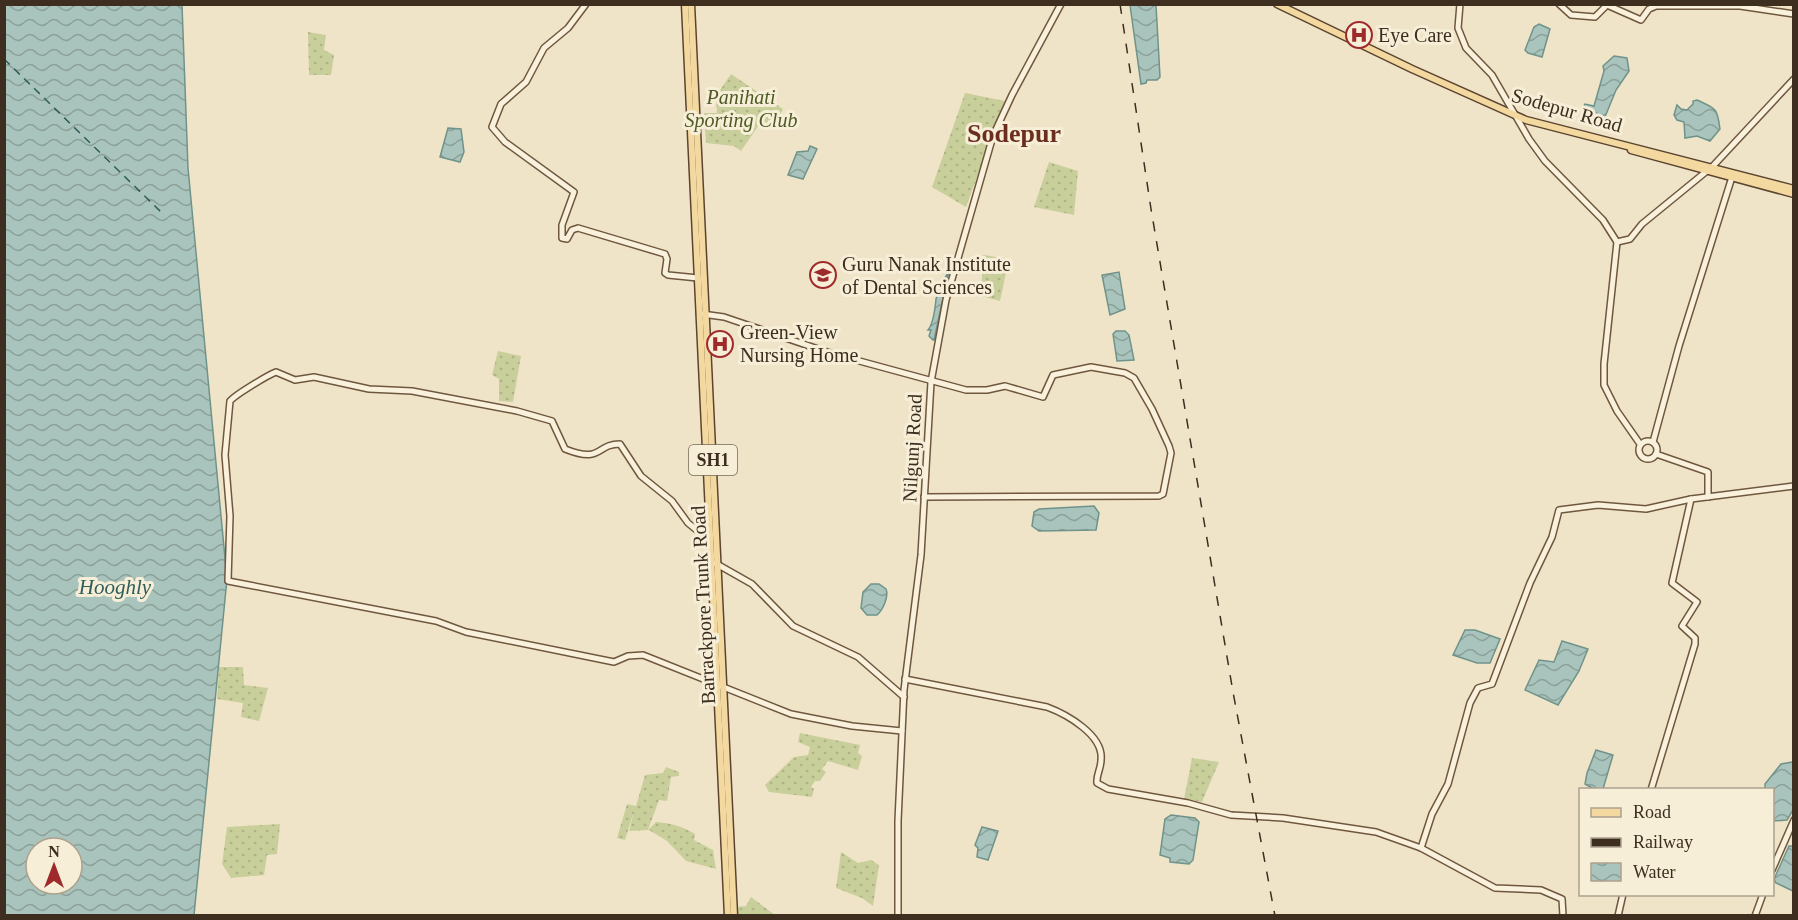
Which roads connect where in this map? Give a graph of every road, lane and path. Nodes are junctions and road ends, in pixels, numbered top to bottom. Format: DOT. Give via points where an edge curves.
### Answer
graph roads {
  1 [pos="586,4"];
  2 [pos="685,4"];
  3 [pos="691,4"];
  4 [pos="1061,4"];
  5 [pos="1460,4"];
  6 [pos="1558,4"];
  7 [pos="1278,5"];
  8 [pos="1794,14"];
  9 [pos="1794,80"];
  10 [pos="1515,115"];
  11 [pos="1711,168"];
  12 [pos="1732,177"];
  13 [pos="1794,189"];
  14 [pos="1794,194"];
  15 [pos="1617,242"];
  16 [pos="698,278"];
  17 [pos="703,314"];
  18 [pos="931,382"];
  19 [pos="1653,442"];
  20 [pos="1640,444"];
  21 [pos="1656,454"];
  22 [pos="1794,486"];
  23 [pos="924,497"];
  24 [pos="1708,497"];
  25 [pos="1691,499"];
  26 [pos="711,542"];
  27 [pos="715,563"];
  28 [pos="905,679"];
  29 [pos="721,686"];
  30 [pos="904,698"];
  31 [pos="902,731"];
  32 [pos="1651,788"];
  33 [pos="1794,820"];
  34 [pos="1421,848"];
  35 [pos="1774,868"];
  36 [pos="1623,896"];
  37 [pos="1761,896"];
  38 [pos="728,915"];
  39 [pos="734,915"];
  40 [pos="898,915"];
  41 [pos="1563,915"];
  42 [pos="1618,915"];
  43 [pos="1755,915"];
  1 -- 16 [label="street" via="568,28 544,48 526,82 501,104 493,129 574,192 562,225 562,238 567,239 578,228 624,239 665,254 668,275"];
  2 -- 16 [label="main road, Barrackpore Trunk Road / SH1"];
  3 -- 17 [label="main road, Barrackpore Trunk Road / SH1"];
  4 -- 18 [label="street, Nilgunj Road" via="993,136 946,300"];
  5 -- 10 [label="street" via="1458,28 1466,48 1492,75"];
  6 -- 8 [label="street" via="1571,15 1595,17 1607,5 1641,20 1656,6 1740,6"];
  7 -- 10 [label="main road, Sodepur Road"];
  9 -- 11 [label="street"];
  10 -- 11 [label="main road, Sodepur Road" via="1567,133"];
  10 -- 15 [label="street" via="1545,161 1603,220"];
  11 -- 12 [label="main road"];
  11 -- 13 [label="main road"];
  11 -- 15 [label="street" via="1630,238"];
  12 -- 14 [label="main road"];
  12 -- 19 [label="street"];
  15 -- 20 [label="street" via="1604,385"];
  16 -- 17 [label="main road, Barrackpore Trunk Road / SH1"];
  17 -- 18 [label="street" via="724,317"];
  17 -- 26 [label="main road, Barrackpore Trunk Road / SH1"];
  17 -- 27 [label="main road, Barrackpore Trunk Road / SH1"];
  18 -- 23 [label="street, Nilgunj Road"];
  18 -- 23 [label="street" via="966,390 1005,386 1040,397 1046,394 1053,375 1091,367 1125,373 1134,378 1152,409 1171,453 1163,494 1159,496"];
  19 -- 20 [label="street"];
  19 -- 21 [label="street"];
  20 -- 21 [label="street" via="1643,458 1651,459"];
  21 -- 24 [label="street" via="1708,472"];
  22 -- 24 [label="street"];
  23 -- 28 [label="street, Nilgunj Road" via="921,555"];
  24 -- 25 [label="street"];
  25 -- 32 [label="street" via="1672,583 1697,602 1682,626 1695,638 1695,644"];
  25 -- 34 [label="street" via="1646,509 1598,505 1559,510 1552,537 1492,684 1478,688 1470,703 1448,784 1432,814"];
  26 -- 27 [label="main road, Barrackpore Trunk Road / SH1"];
  26 -- 29 [label="street" via="688,523 672,501 641,476 620,444 596,455 581,455 565,449 552,421 546,419 412,390 369,389 314,377 296,380 276,372 230,400 225,455 230,516 228,581 436,621 466,632 614,662 643,655"];
  27 -- 29 [label="main road, Barrackpore Trunk Road / SH1"];
  27 -- 30 [label="street" via="752,584 793,626 858,657"];
  28 -- 30 [label="street, Nilgunj Road"];
  28 -- 34 [label="street" via="1066,714 1083,727 1097,747 1101,760 1097,783 1108,789 1231,815 1283,818 1376,832"];
  29 -- 31 [label="street" via="791,714"];
  29 -- 38 [label="main road, Barrackpore Trunk Road / SH1"];
  29 -- 39 [label="main road, Barrackpore Trunk Road / SH1"];
  30 -- 31 [label="street, Nilgunj Road"];
  31 -- 40 [label="street, Nilgunj Road"];
  33 -- 35 [label="street"];
  34 -- 41 [label="street" via="1495,888 1541,890 1556,896 1562,899"];
  36 -- 42 [label="street"];
  37 -- 43 [label="street"];
}
